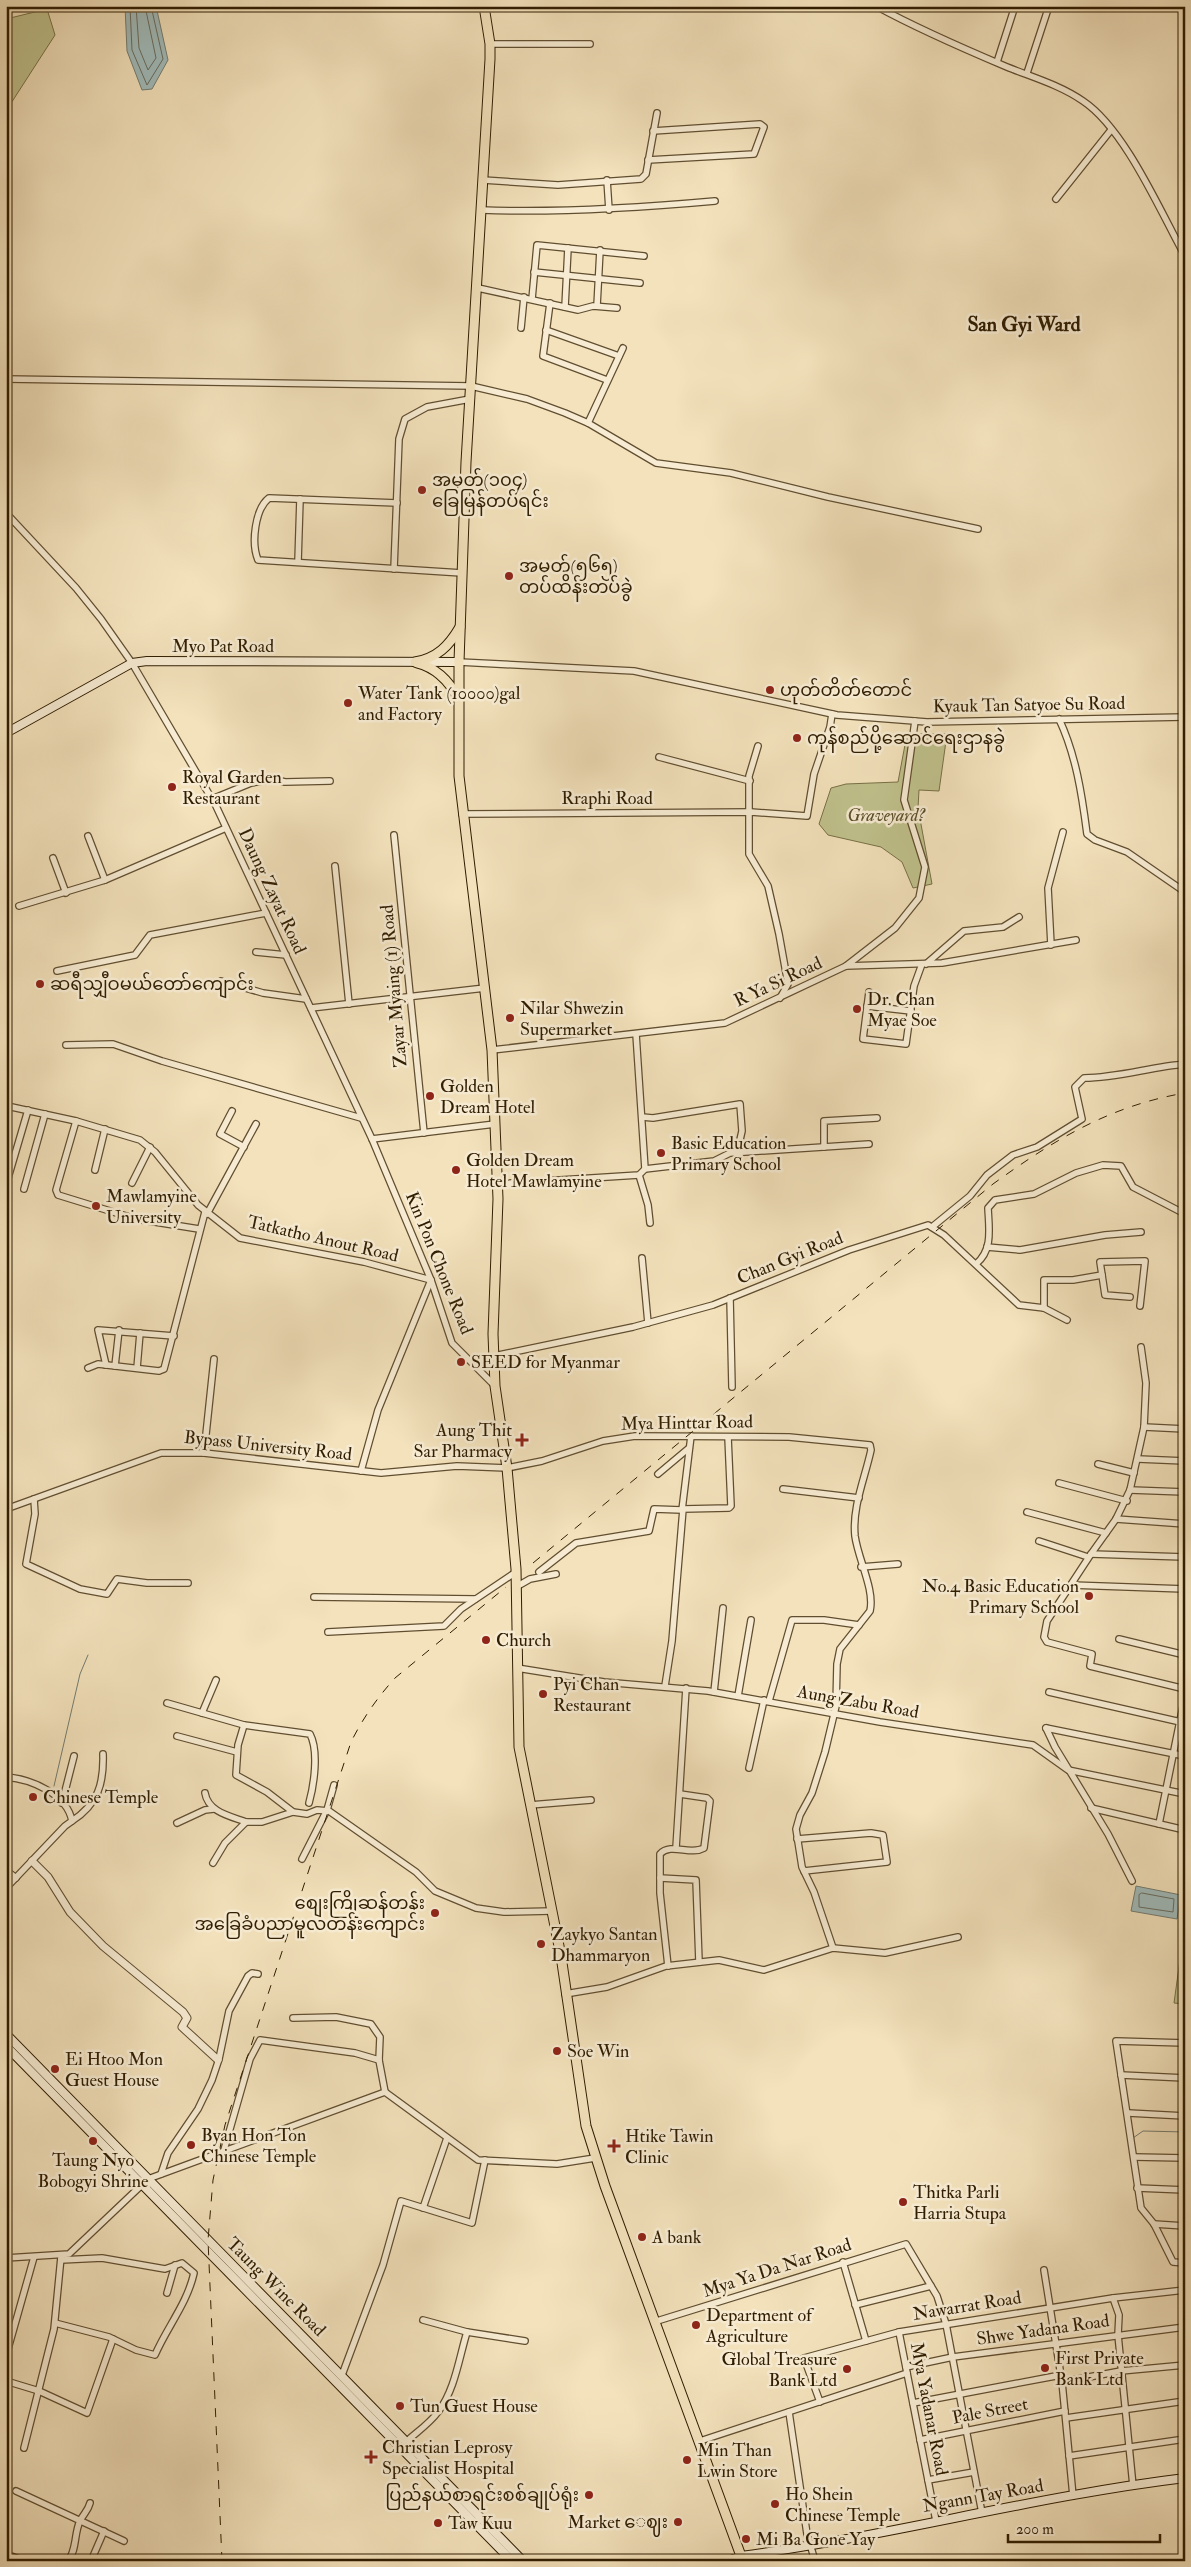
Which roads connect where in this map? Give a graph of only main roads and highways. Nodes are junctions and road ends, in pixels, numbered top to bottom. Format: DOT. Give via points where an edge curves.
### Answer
graph roads {
  1 [pos="484,6"];
  2 [pos="460,626"];
  3 [pos="415,662"];
  4 [pos="459,662"];
  5 [pos="458,698"];
  6 [pos="6,733"];
  7 [pos="6,2034"];
  8 [pos="6,2046"];
  9 [pos="145,2182"];
  10 [pos="1185,2478"];
  11 [pos="742,2558"];
  12 [pos="512,2561"];
  13 [pos="523,2561"];
  14 [pos="730,2561"];
  1 -- 2 [label="main road" via="490,44"];
  2 -- 3 [label="main road" via="452,641 434,657"];
  2 -- 4 [label="main road"];
  3 -- 4 [label="main road, Myo Pat Road"];
  3 -- 5 [label="main road" via="434,669"];
  3 -- 6 [label="main road, Myo Pat Road" via="132,663"];
  4 -- 5 [label="main road"];
  5 -- 11 [label="main road" via="462,814 492,1050 497,1184 493,1334 495,1386 507,1468 516,1572 519,1747 561,1956 586,2126"];
  7 -- 9 [label="main road, Taung Wine Road"];
  8 -- 9 [label="main road, Taung Wine Road"];
  9 -- 12 [label="main road, Taung Wine Road"];
  9 -- 13 [label="main road, Taung Wine Road" via="342,2375"];
  10 -- 11 [label="main road, Ngann Tay Road"];
  11 -- 14 [label="main road, Ngann Tay Road"];
}
